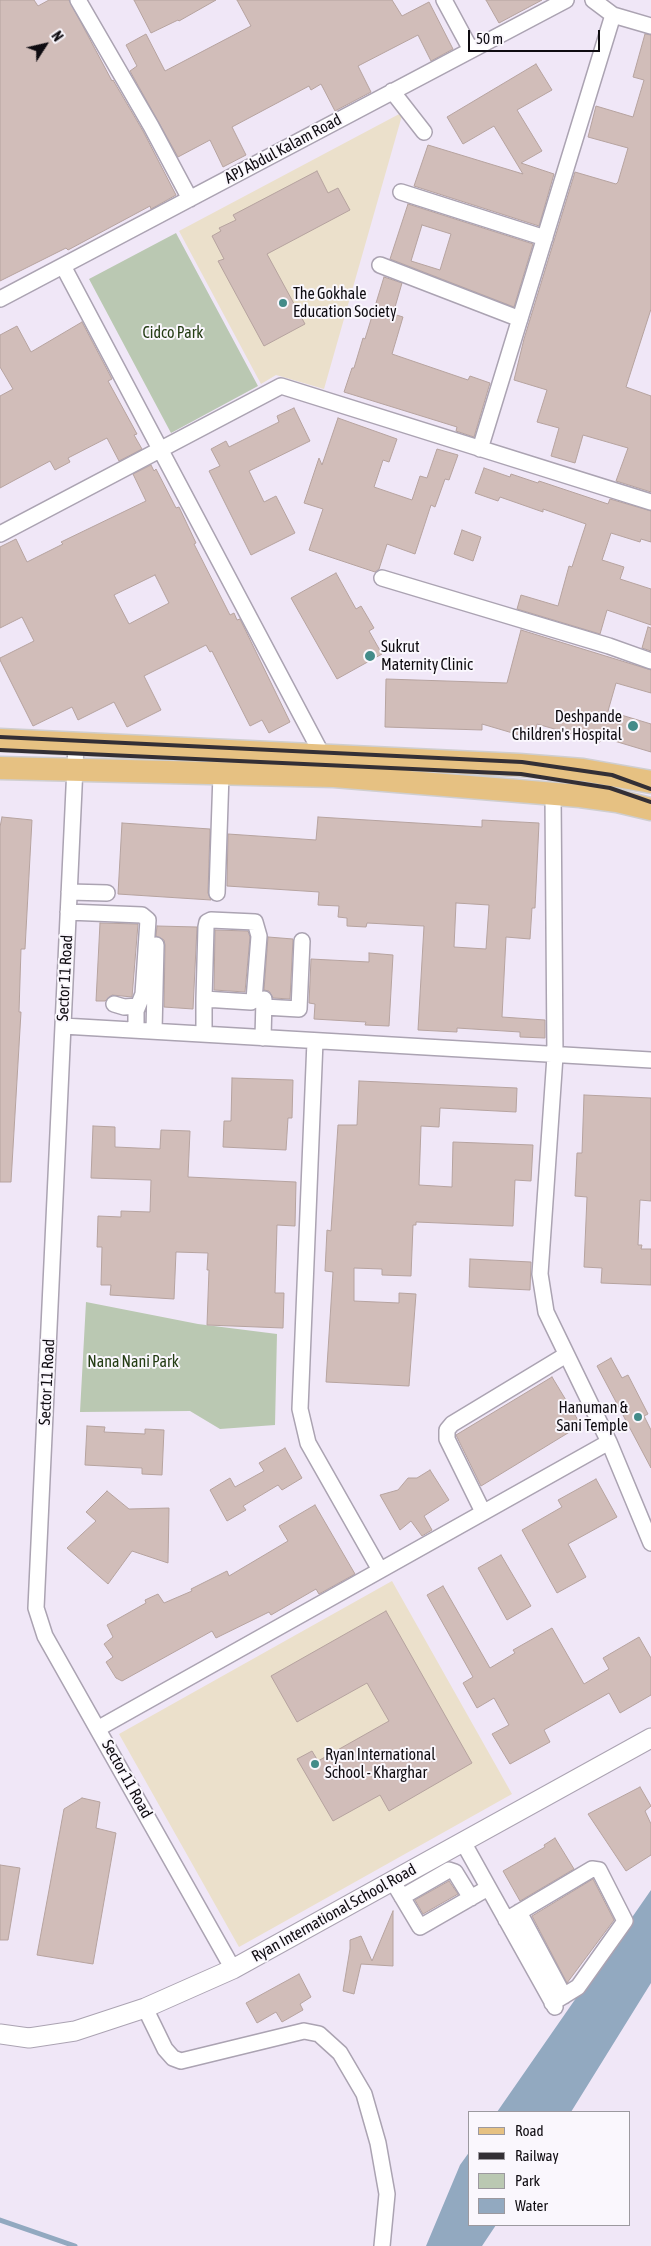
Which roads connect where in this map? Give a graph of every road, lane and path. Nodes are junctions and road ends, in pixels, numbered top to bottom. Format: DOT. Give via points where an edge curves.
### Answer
graph roads {
  1 [pos="78,0"];
  2 [pos="444,0"];
  3 [pos="566,0"];
  4 [pos="593,0"];
  5 [pos="613,15"];
  6 [pos="651,26"];
  7 [pos="471,50"];
  8 [pos="392,91"];
  9 [pos="424,132"];
  10 [pos="401,192"];
  11 [pos="190,199"];
  12 [pos="545,238"];
  13 [pos="380,265"];
  14 [pos="63,266"];
  15 [pos="0,299"];
  16 [pos="520,319"];
  17 [pos="160,449"];
  18 [pos="480,449"];
  19 [pos="651,502"];
  20 [pos="0,534"];
  21 [pos="382,578"];
  22 [pos="651,661"];
  23 [pos="0,740"];
  24 [pos="76,745"];
  25 [pos="323,756"];
  26 [pos="0,768"];
  27 [pos="75,772"];
  28 [pos="220,774"];
  29 [pos="334,776"];
  30 [pos="651,782"];
  31 [pos="553,794"];
  32 [pos="651,809"];
  33 [pos="69,892"];
  34 [pos="107,893"];
  35 [pos="218,894"];
  36 [pos="68,912"];
  37 [pos="200,927"];
  38 [pos="156,932"];
  39 [pos="266,936"];
  40 [pos="302,941"];
  41 [pos="204,999"];
  42 [pos="114,1004"];
  43 [pos="138,1006"];
  44 [pos="264,1007"];
  45 [pos="63,1026"];
  46 [pos="136,1030"];
  47 [pos="154,1031"];
  48 [pos="201,1034"];
  49 [pos="263,1038"];
  50 [pos="315,1042"];
  51 [pos="555,1056"];
  52 [pos="651,1060"];
  53 [pos="566,1355"];
  54 [pos="609,1442"];
  55 [pos="483,1512"];
  56 [pos="651,1543"];
  57 [pos="380,1570"];
  58 [pos="99,1728"];
  59 [pos="651,1738"];
  60 [pos="462,1842"];
  61 [pos="397,1888"];
  62 [pos="488,1888"];
  63 [pos="471,1898"];
  64 [pos="512,1916"];
  65 [pos="233,1969"];
  66 [pos="144,2008"];
  67 [pos="0,2034"];
  68 [pos="382,2246"];
  1 -- 11 [label="street"];
  2 -- 7 [label="street"];
  3 -- 7 [label="street, APJ Abdul Kalam Road"];
  4 -- 5 [label="street"];
  5 -- 6 [label="street"];
  5 -- 12 [label="street"];
  7 -- 8 [label="street, APJ Abdul Kalam Road"];
  8 -- 9 [label="street"];
  8 -- 11 [label="street, APJ Abdul Kalam Road"];
  10 -- 12 [label="street"];
  11 -- 14 [label="street, APJ Abdul Kalam Road"];
  12 -- 16 [label="street"];
  13 -- 16 [label="street"];
  14 -- 15 [label="street, APJ Abdul Kalam Road"];
  14 -- 17 [label="street"];
  16 -- 18 [label="street"];
  17 -- 18 [label="street" via="282,386"];
  17 -- 20 [label="street"];
  17 -- 25 [label="street"];
  18 -- 19 [label="street"];
  21 -- 22 [label="street"];
  23 -- 24 [label="main road"];
  24 -- 25 [label="main road"];
  24 -- 27 [label="street, Sector 11 Road"];
  25 -- 29 [label="street"];
  25 -- 30 [label="main road" via="583,770"];
  26 -- 27 [label="main road"];
  27 -- 28 [label="main road"];
  27 -- 33 [label="street, Sector 11 Road"];
  28 -- 29 [label="main road"];
  28 -- 35 [label="street"];
  29 -- 31 [label="main road"];
  31 -- 32 [label="main road" via="617,801"];
  31 -- 51 [label="street"];
  33 -- 34 [label="street"];
  33 -- 36 [label="street, Sector 11 Road"];
  36 -- 43 [label="street" via="146,917 143,994"];
  36 -- 45 [label="street, Sector 11 Road"];
  37 -- 48 [label="street"];
  38 -- 47 [label="street"];
  39 -- 44 [label="street"];
  40 -- 44 [label="street" via="299,1009"];
  41 -- 41 [label="street" via="207,922 255,922 259,936 254,1000"];
  41 -- 48 [label="street"];
  42 -- 43 [label="street"];
  43 -- 46 [label="street"];
  44 -- 49 [label="street"];
  45 -- 46 [label="street"];
  45 -- 58 [label="street, Sector 11 Road" via="36,1608 44,1636"];
  46 -- 47 [label="street"];
  47 -- 48 [label="street"];
  48 -- 49 [label="street"];
  49 -- 50 [label="street"];
  50 -- 51 [label="street"];
  50 -- 57 [label="street" via="300,1409 308,1442"];
  51 -- 52 [label="street"];
  51 -- 53 [label="street" via="540,1274 546,1312"];
  53 -- 54 [label="street"];
  53 -- 55 [label="street" via="447,1430 446,1438"];
  54 -- 55 [label="street"];
  54 -- 56 [label="street"];
  55 -- 57 [label="street"];
  57 -- 58 [label="street"];
  58 -- 65 [label="street, Sector 11 Road"];
  59 -- 60 [label="street, Ryan International School Road"];
  60 -- 61 [label="street, Ryan International School Road"];
  60 -- 62 [label="street"];
  61 -- 63 [label="street" via="449,1870 455,1872"];
  61 -- 63 [label="street" via="420,1927"];
  61 -- 65 [label="street, Ryan International School Road"];
  62 -- 63 [label="street"];
  62 -- 64 [label="street"];
  64 -- 64 [label="street" via="557,2002 583,1982 624,1924 624,1918 596,1869"];
  65 -- 66 [label="street, Ryan International School Road"];
  66 -- 67 [label="street, Ryan International School Road" via="75,2032 29,2038"];
  66 -- 68 [label="street" via="165,2048 173,2058 181,2061 304,2031 319,2034 340,2053 364,2094 378,2143 386,2194"];
}
